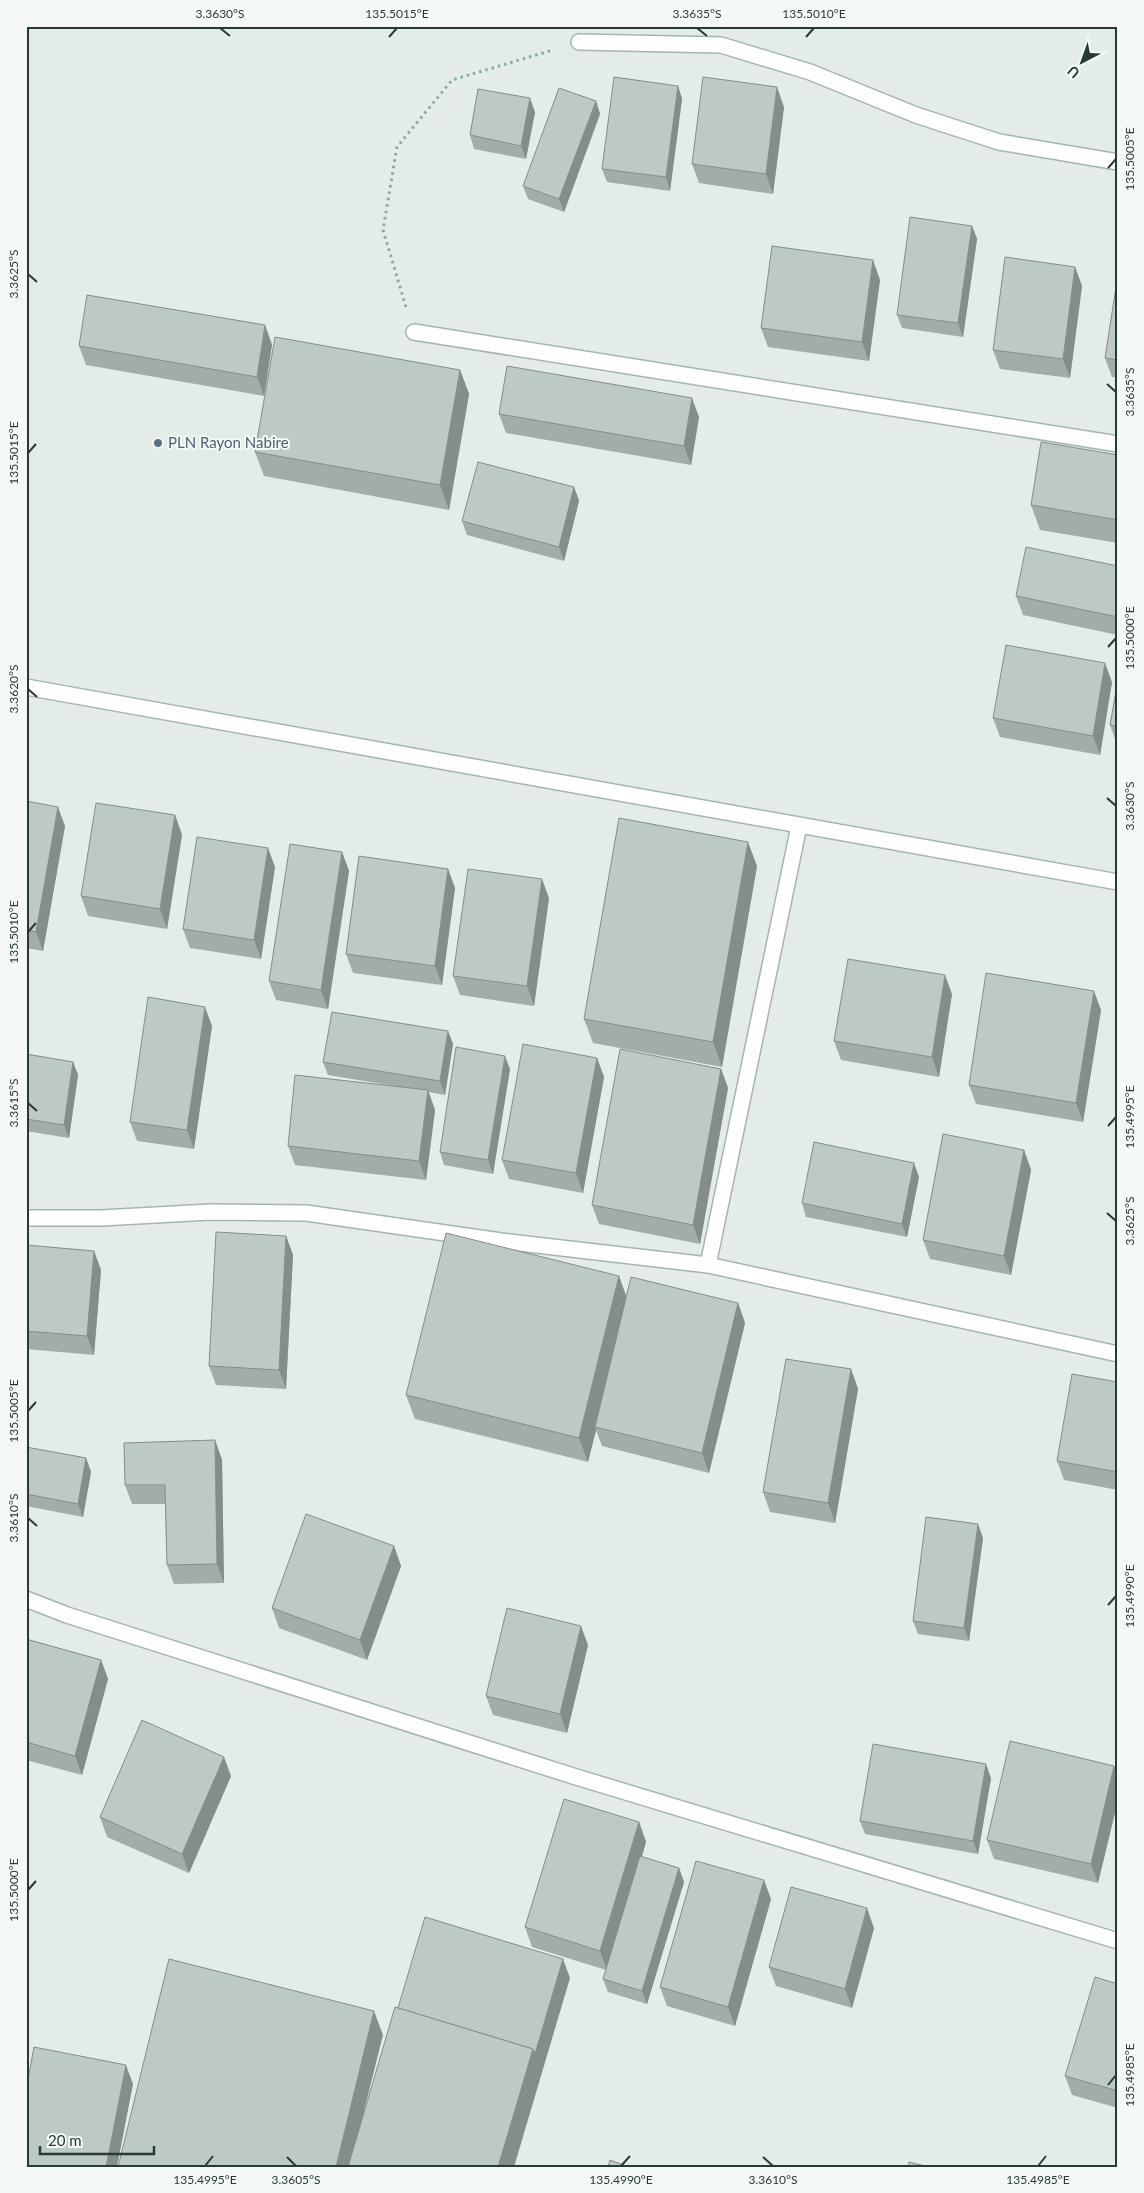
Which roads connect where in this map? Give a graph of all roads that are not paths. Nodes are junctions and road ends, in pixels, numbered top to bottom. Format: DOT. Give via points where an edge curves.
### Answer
graph roads {
  1 [pos="579,42"];
  2 [pos="1118,162"];
  3 [pos="414,332"];
  4 [pos="1118,444"];
  5 [pos="26,687"];
  6 [pos="799,826"];
  7 [pos="1118,882"];
  8 [pos="26,1218"];
  9 [pos="708,1266"];
  10 [pos="1118,1354"];
  11 [pos="26,1599"];
  12 [pos="1118,1941"];
  1 -- 2 [label="street" via="721,45 810,72 916,115 999,142"];
  3 -- 4 [label="street"];
  5 -- 6 [label="street"];
  6 -- 7 [label="street"];
  6 -- 9 [label="street"];
  8 -- 9 [label="street" via="210,1212 306,1213"];
  9 -- 10 [label="street"];
  11 -- 12 [label="street" via="67,1615 573,1776"];
}
